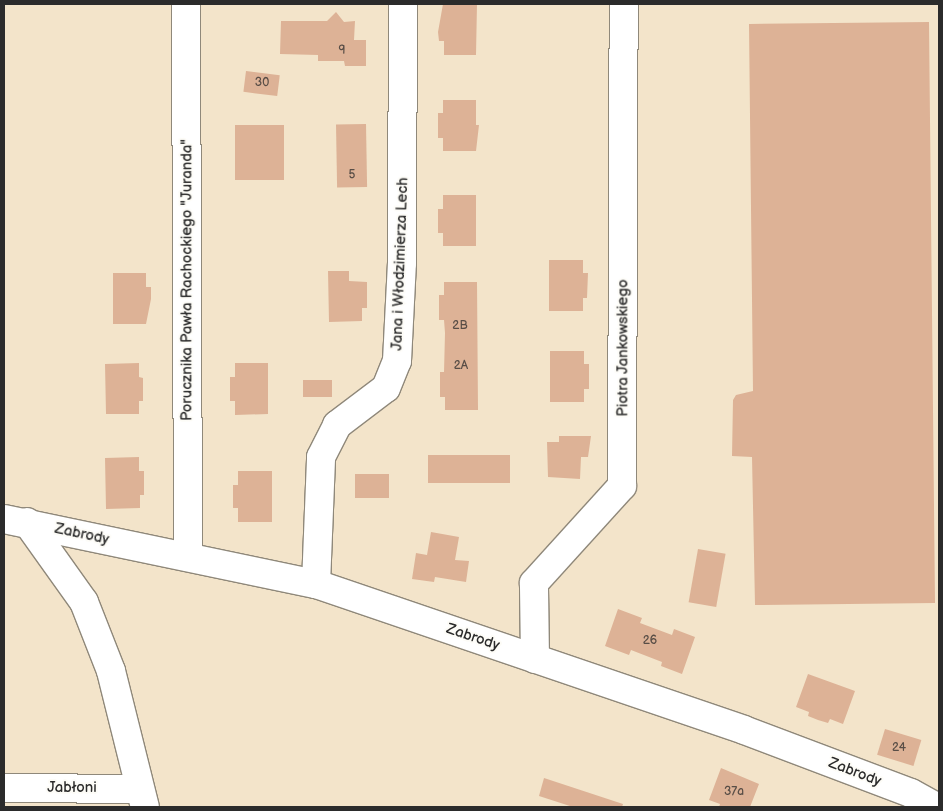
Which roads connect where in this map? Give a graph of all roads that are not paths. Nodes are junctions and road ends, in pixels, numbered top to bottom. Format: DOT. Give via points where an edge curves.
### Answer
graph roads {
  1 [pos="186,4"];
  2 [pos="403,4"];
  3 [pos="624,4"];
  4 [pos="16,520"];
  5 [pos="188,557"];
  6 [pos="316,584"];
  7 [pos="536,659"];
  8 [pos="4,788"];
  9 [pos="142,798"];
  10 [pos="935,804"];
  1 -- 5 [label="street, Porucznika Pawła Rachockiego \"Juranda\""];
  2 -- 6 [label="street, Jana i Włodzimierza Lech" via="402,263 397,361 386,388 337,424 322,457"];
  3 -- 7 [label="street, Piotra Jankowskiego" via="622,486 534,583"];
  4 -- 5 [label="street, Zabrody"];
  4 -- 9 [label="street" via="84,602 111,671"];
  5 -- 6 [label="street, Zabrody"];
  6 -- 7 [label="street, Zabrody"];
  7 -- 10 [label="street, Zabrody" via="744,730"];
  8 -- 9 [label="street, Jabłoni"];
}
